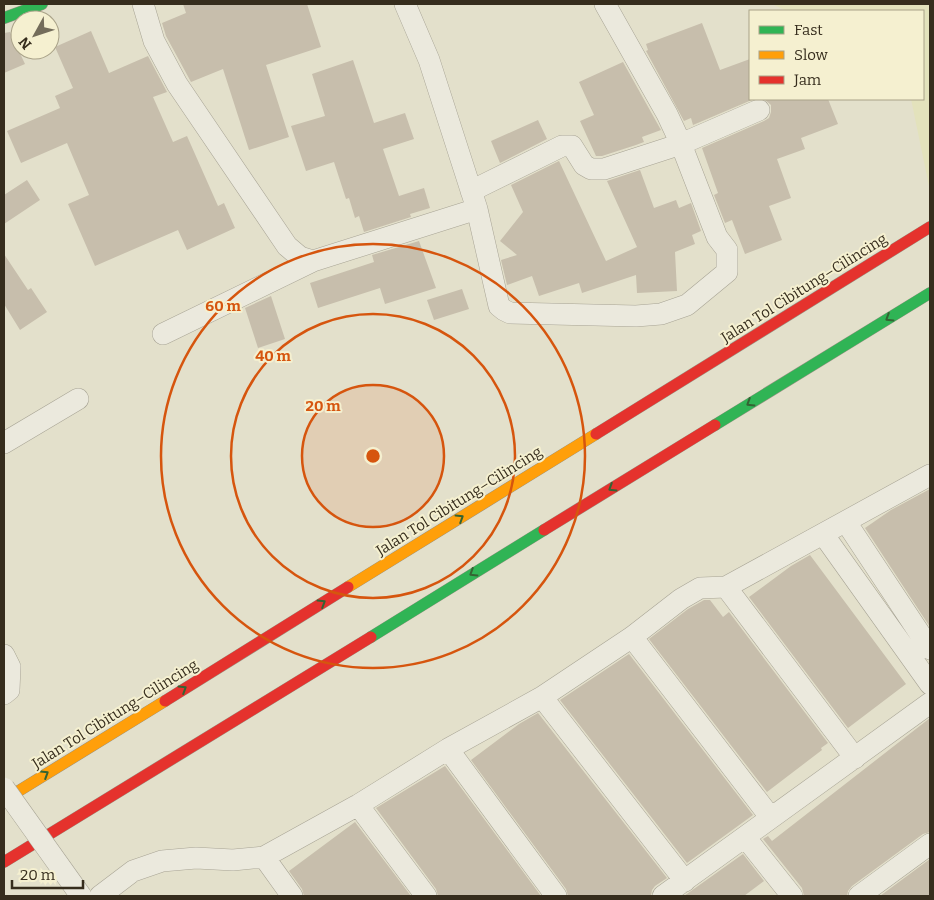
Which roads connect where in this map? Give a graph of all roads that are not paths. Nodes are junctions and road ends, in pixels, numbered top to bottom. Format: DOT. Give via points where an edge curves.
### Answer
graph roads {
  1 [pos="42,4"];
  2 [pos="144,4"];
  3 [pos="405,4"];
  4 [pos="605,4"];
  5 [pos="4,18"];
  6 [pos="759,110"];
  7 [pos="681,144"];
  8 [pos="474,200"];
  9 [pos="930,227"];
  10 [pos="313,261"];
  11 [pos="930,293"];
  12 [pos="163,334"];
  13 [pos="78,399"];
  14 [pos="4,443"];
  15 [pos="930,475"];
  16 [pos="846,522"];
  17 [pos="823,534"];
  18 [pos="726,587"];
  19 [pos="632,637"];
  20 [pos="930,649"];
  21 [pos="4,655"];
  22 [pos="930,684"];
  23 [pos="4,694"];
  24 [pos="542,696"];
  25 [pos="930,703"];
  26 [pos="448,749"];
  27 [pos="855,758"];
  28 [pos="4,788"];
  29 [pos="4,800"];
  30 [pos="358,805"];
  31 [pos="771,818"];
  32 [pos="745,837"];
  33 [pos="930,844"];
  34 [pos="264,857"];
  35 [pos="4,862"];
  36 [pos="684,880"];
  37 [pos="81,896"];
  38 [pos="100,896"];
  39 [pos="292,896"];
  40 [pos="426,896"];
  41 [pos="556,896"];
  42 [pos="663,896"];
  43 [pos="792,896"];
  44 [pos="859,896"];
  1 -- 5 [label="main road"];
  2 -- 10 [label="street" via="154,41 177,84 287,246 300,257"];
  3 -- 8 [label="street" via="429,60"];
  4 -- 7 [label="street"];
  6 -- 7 [label="street"];
  7 -- 8 [label="street" via="604,169 591,169 584,165 572,146 567,145 540,157"];
  7 -- 8 [label="street" via="717,237 727,250 727,272 687,305 660,314 510,313 504,310 499,306"];
  8 -- 10 [label="street"];
  29 -- 9 [label="main road, Jalan Tol Cibitung–Cilincing, one-way"];
  10 -- 12 [label="street"];
  11 -- 35 [label="main road, one-way"];
  13 -- 14 [label="street"];
  15 -- 16 [label="street"];
  16 -- 17 [label="street"];
  16 -- 20 [label="street"];
  17 -- 18 [label="street"];
  17 -- 22 [label="street"];
  18 -- 19 [label="street" via="700,588"];
  18 -- 27 [label="street"];
  19 -- 24 [label="street"];
  19 -- 31 [label="street"];
  21 -- 23 [label="street" via="10,667 9,690"];
  24 -- 26 [label="street"];
  24 -- 36 [label="street"];
  25 -- 27 [label="street"];
  26 -- 30 [label="street"];
  26 -- 41 [label="street"];
  27 -- 31 [label="street"];
  28 -- 37 [label="street, bridge"];
  30 -- 34 [label="street"];
  30 -- 40 [label="street"];
  31 -- 32 [label="street"];
  32 -- 36 [label="street"];
  32 -- 43 [label="street"];
  33 -- 44 [label="street"];
  34 -- 38 [label="street" via="162,861 133,870"];
  34 -- 39 [label="street"];
  36 -- 42 [label="street"];
}
